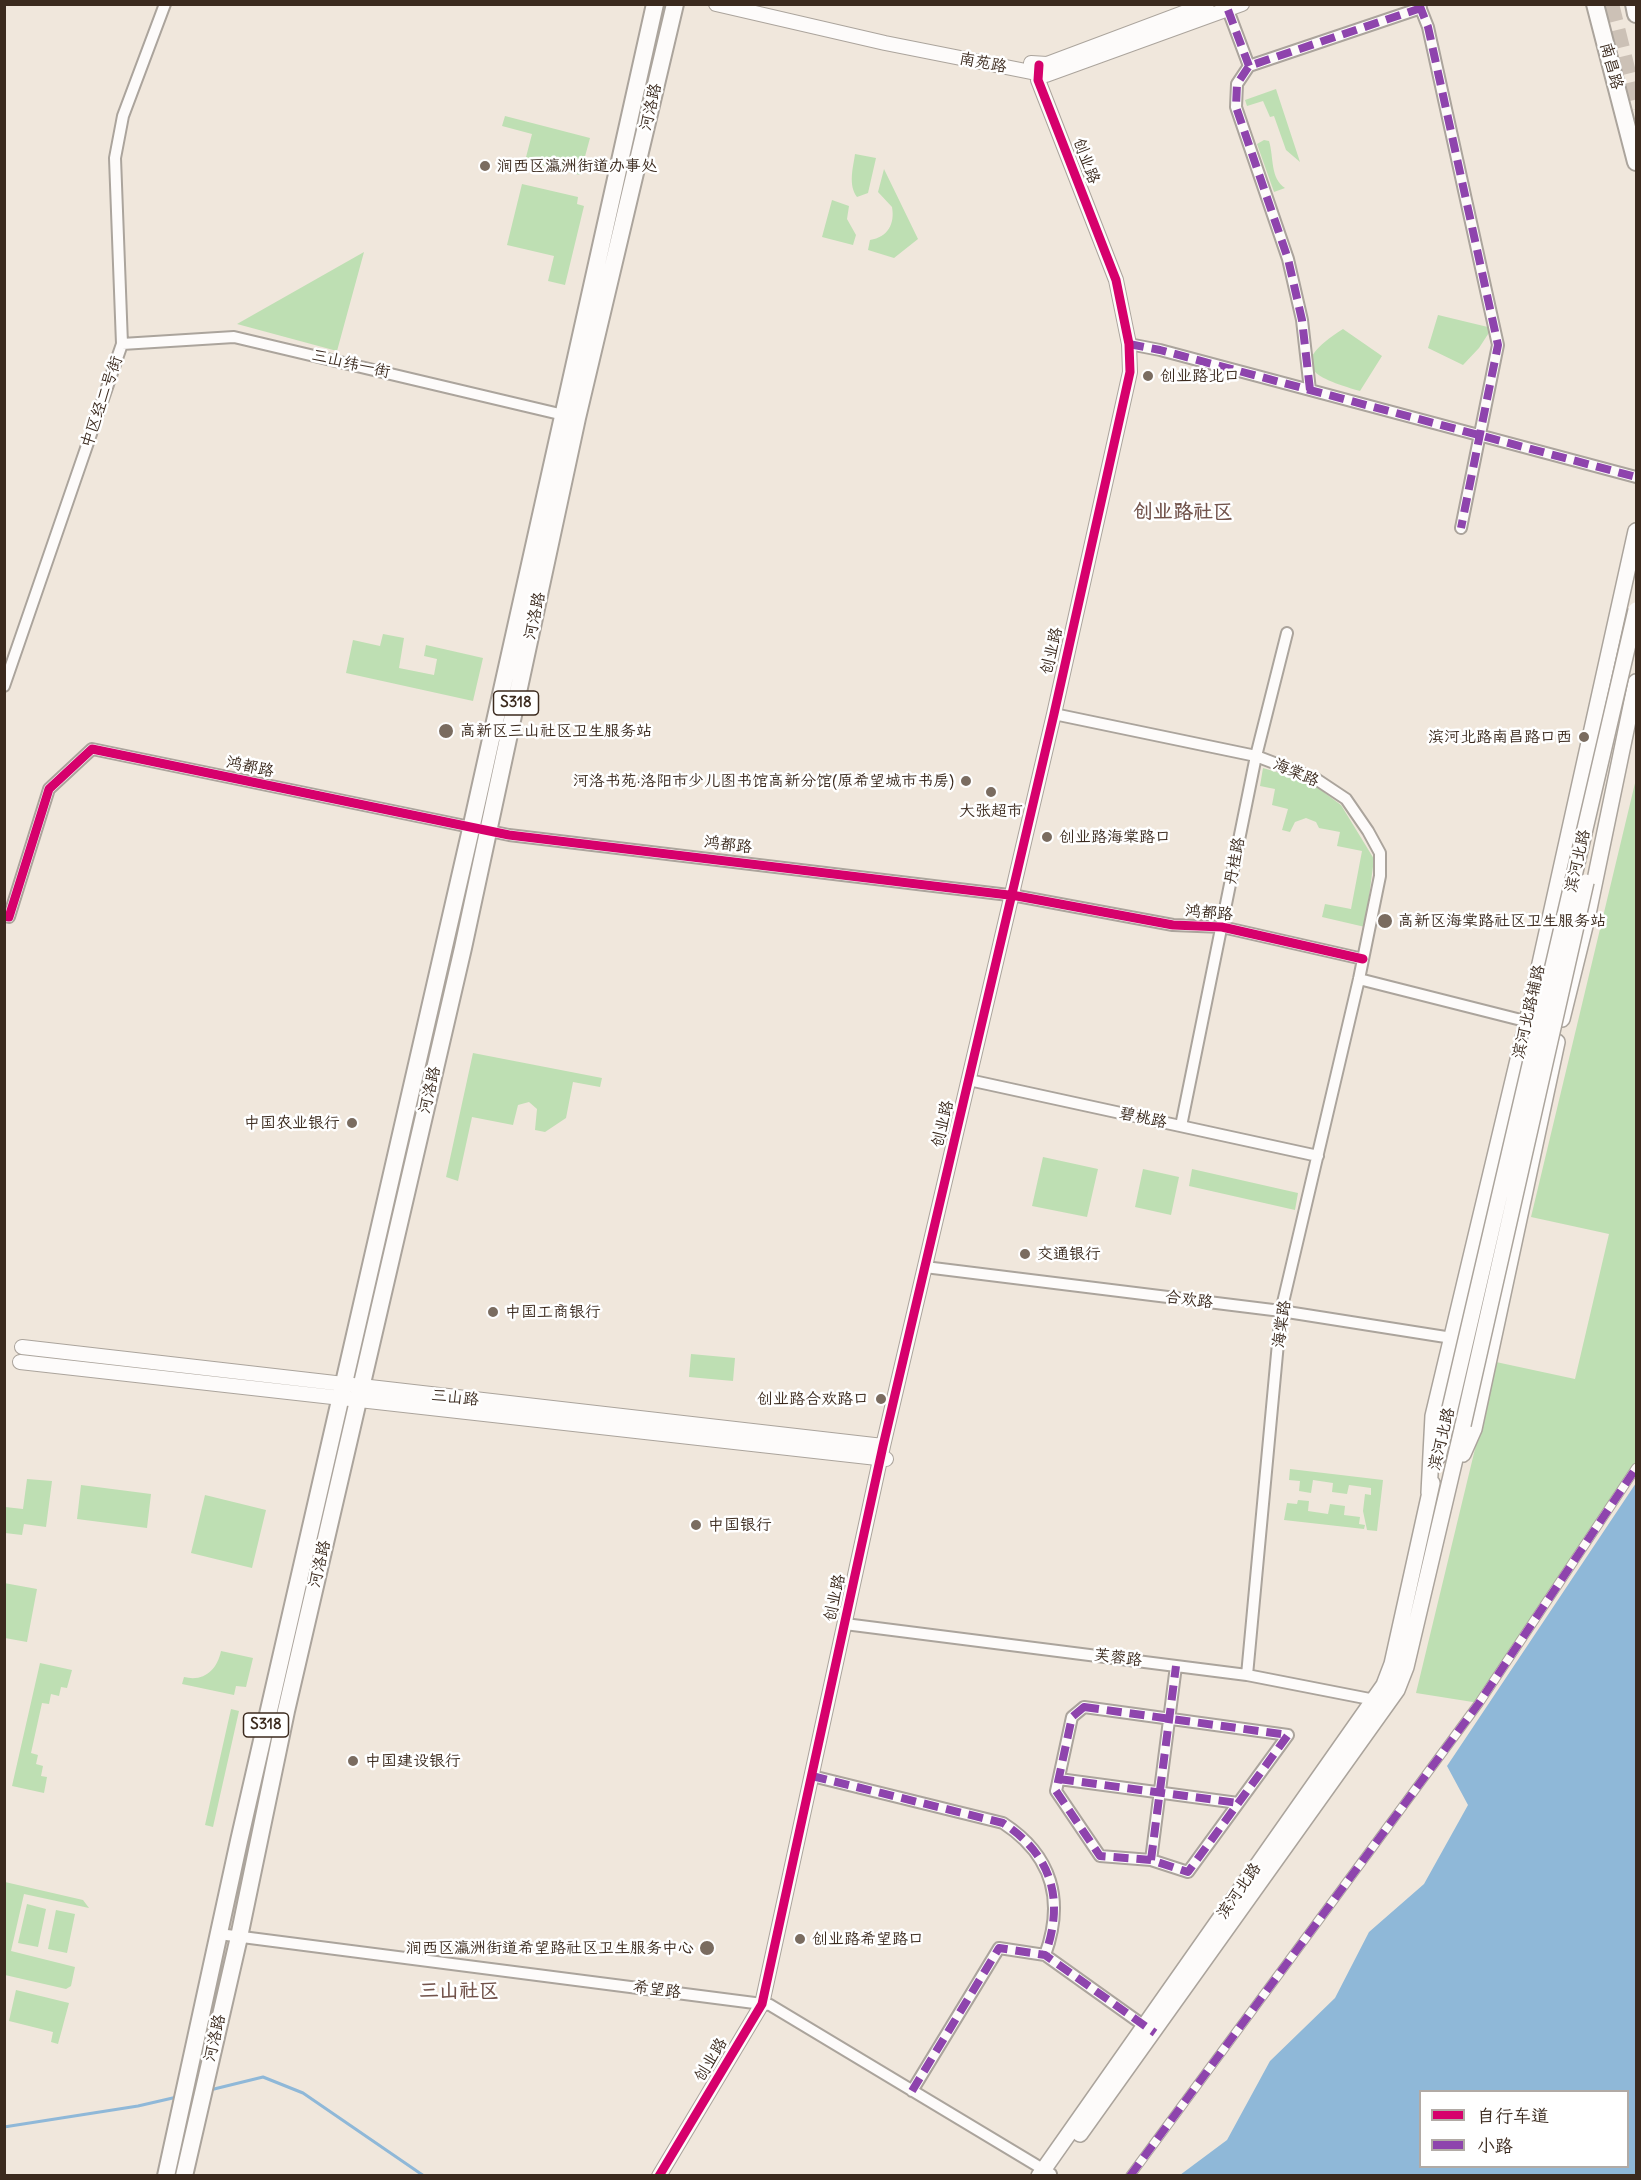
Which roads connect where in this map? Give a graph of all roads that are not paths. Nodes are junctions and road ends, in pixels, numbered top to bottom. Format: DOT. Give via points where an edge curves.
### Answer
graph roads {
  1 [pos="165,4"];
  2 [pos="655,4"];
  3 [pos="675,4"];
  4 [pos="716,4"];
  5 [pos="753,4"];
  6 [pos="1207,4"];
  7 [pos="1242,4"];
  8 [pos="1594,4"];
  9 [pos="1634,4"];
  10 [pos="1420,6"];
  11 [pos="1228,10"];
  12 [pos="1636,14"];
  13 [pos="1249,66"];
  14 [pos="1043,70"];
  15 [pos="1636,162"];
  16 [pos="122,344"];
  17 [pos="1132,344"];
  18 [pos="1310,390"];
  19 [pos="570,416"];
  20 [pos="1480,434"];
  21 [pos="1636,477"];
  22 [pos="1461,528"];
  23 [pos="1636,531"];
  24 [pos="1636,610"];
  25 [pos="1287,633"];
  26 [pos="1636,666"];
  27 [pos="4,686"];
  28 [pos="1636,689"];
  29 [pos="1056,715"];
  30 [pos="1256,756"];
  31 [pos="479,830"];
  32 [pos="1014,896"];
  33 [pos="4,916"];
  34 [pos="1222,927"];
  35 [pos="1363,959"];
  36 [pos="1359,979"];
  37 [pos="1527,1022"];
  38 [pos="1560,1030"];
  39 [pos="972,1080"];
  40 [pos="1181,1126"];
  41 [pos="1317,1156"];
  42 [pos="928,1268"];
  43 [pos="1281,1311"];
  44 [pos="1452,1338"];
  45 [pos="21,1354"];
  46 [pos="342,1393"];
  47 [pos="360,1394"];
  48 [pos="884,1453"];
  49 [pos="1636,1468"];
  50 [pos="1429,1493"];
  51 [pos="1446,1496"];
  52 [pos="848,1624"];
  53 [pos="1176,1666"];
  54 [pos="1247,1675"];
  55 [pos="1382,1701"];
  56 [pos="1169,1720"];
  57 [pos="815,1776"];
  58 [pos="1059,1779"];
  59 [pos="1160,1791"];
  60 [pos="1238,1803"];
  61 [pos="1151,1860"];
  62 [pos="219,1934"];
  63 [pos="239,1937"];
  64 [pos="1045,1955"];
  65 [pos="766,2004"];
  66 [pos="1149,2030"];
  67 [pos="912,2091"];
  68 [pos="1046,2174"];
  69 [pos="166,2175"];
  70 [pos="184,2175"];
  71 [pos="659,2175"];
  72 [pos="667,2175"];
  73 [pos="1130,2175"];
  1 -- 16 [label="street, 中区经二号街" via="123,116 115,158"];
  2 -- 19 [label="main road, 河洛路 / S318"];
  3 -- 19 [label="main road, 河洛路 / S318"];
  4 -- 14 [label="street, 南苑路" via="885,43"];
  5 -- 14 [label="street, 南苑路"];
  6 -- 14 [label="street"];
  7 -- 11 [label="street"];
  8 -- 15 [label="main road, 南昌路"];
  9 -- 12 [label="main road"];
  10 -- 13 [label="street"];
  10 -- 20 [label="street" via="1428,27 1498,345"];
  11 -- 13 [label="street"];
  11 -- 14 [label="street"];
  13 -- 18 [label="street" via="1237,84 1236,107 1288,259 1302,320"];
  14 -- 17 [label="street, 创业路" via="1038,81 1116,280"];
  16 -- 19 [label="street, 三山纬一街" via="234,337"];
  16 -- 27 [label="street, 中区经二号街"];
  17 -- 18 [label="street"];
  17 -- 29 [label="street, 创业路" via="1136,374"];
  18 -- 20 [label="street"];
  19 -- 31 [label="main road, 河洛路 / S318"];
  20 -- 21 [label="street"];
  20 -- 22 [label="street"];
  23 -- 37 [label="main road, 滨河北路辅路"];
  24 -- 50 [label="main road, 滨河北路, bridge"];
  25 -- 30 [label="street, 丹桂路"];
  26 -- 51 [label="main road, 滨河北路, bridge"];
  28 -- 38 [label="main road, 滨河北路辅路"];
  29 -- 30 [label="street, 海棠路"];
  29 -- 32 [label="street, 创业路"];
  30 -- 34 [label="street, 丹桂路"];
  30 -- 35 [label="street, 海棠路" via="1323,784 1346,799 1380,853 1380,876"];
  31 -- 32 [label="street, 鸿都路"];
  31 -- 33 [label="street, 鸿都路" via="92,749 49,789 9,917"];
  31 -- 46 [label="main road, 河洛路 / S318"];
  31 -- 47 [label="main road, 河洛路 / S318"];
  32 -- 34 [label="street, 鸿都路" via="1173,926"];
  32 -- 39 [label="street, 创业路"];
  34 -- 35 [label="street, 鸿都路"];
  34 -- 40 [label="street, 丹桂路"];
  35 -- 36 [label="street, 海棠路"];
  36 -- 37 [label="street"];
  36 -- 41 [label="street, 海棠路"];
  37 -- 38 [label="street"];
  37 -- 44 [label="main road, 滨河北路辅路"];
  38 -- 51 [label="main road, 滨河北路辅路" via="1474,1429"];
  39 -- 40 [label="street, 碧桃路"];
  39 -- 42 [label="street, 创业路"];
  40 -- 41 [label="street, 碧桃路"];
  41 -- 43 [label="street, 海棠路"];
  42 -- 43 [label="street, 合欢路"];
  42 -- 48 [label="street, 创业路"];
  43 -- 44 [label="street, 合欢路"];
  43 -- 54 [label="street, 海棠路"];
  44 -- 50 [label="main road, 滨河北路辅路" via="1433,1416"];
  45 -- 46 [label="street, 三山路"];
  46 -- 47 [label="street, 三山路"];
  46 -- 62 [label="main road, 河洛路 / S318"];
  47 -- 48 [label="street, 三山路"];
  47 -- 63 [label="main road, 河洛路 / S318" via="285,1712"];
  48 -- 52 [label="street, 创业路"];
  49 -- 73 [label="street" via="1479,1703"];
  50 -- 55 [label="main road, 滨河北路"];
  51 -- 55 [label="main road, 滨河北路" via="1406,1667"];
  52 -- 53 [label="street, 芙蓉路"];
  52 -- 57 [label="street, 创业路"];
  53 -- 54 [label="street, 芙蓉路"];
  53 -- 56 [label="street"];
  54 -- 55 [label="street, 芙蓉路"];
  55 -- 66 [label="main road, 滨河北路"];
  56 -- 58 [label="street" via="1084,1707 1072,1717"];
  56 -- 59 [label="street"];
  56 -- 60 [label="street" via="1288,1735"];
  57 -- 64 [label="street" via="1003,1823 1021,1835 1040,1855 1051,1882 1055,1908"];
  57 -- 65 [label="street, 创业路"];
  58 -- 59 [label="street"];
  58 -- 61 [label="street" via="1056,1791 1100,1856"];
  59 -- 60 [label="street"];
  59 -- 61 [label="street"];
  60 -- 61 [label="street" via="1188,1872"];
  62 -- 63 [label="street, 希望路"];
  62 -- 69 [label="main road, 河洛路 / S318"];
  63 -- 65 [label="street, 希望路"];
  63 -- 70 [label="main road, 河洛路 / S318"];
  64 -- 66 [label="street"];
  64 -- 67 [label="street" via="999,1948"];
  65 -- 67 [label="street, 希望路"];
  65 -- 71 [label="street, 创业路"];
  65 -- 72 [label="street, 创业路"];
  66 -- 68 [label="main road, 滨河北路"];
  67 -- 68 [label="street, 希望路"];
}
